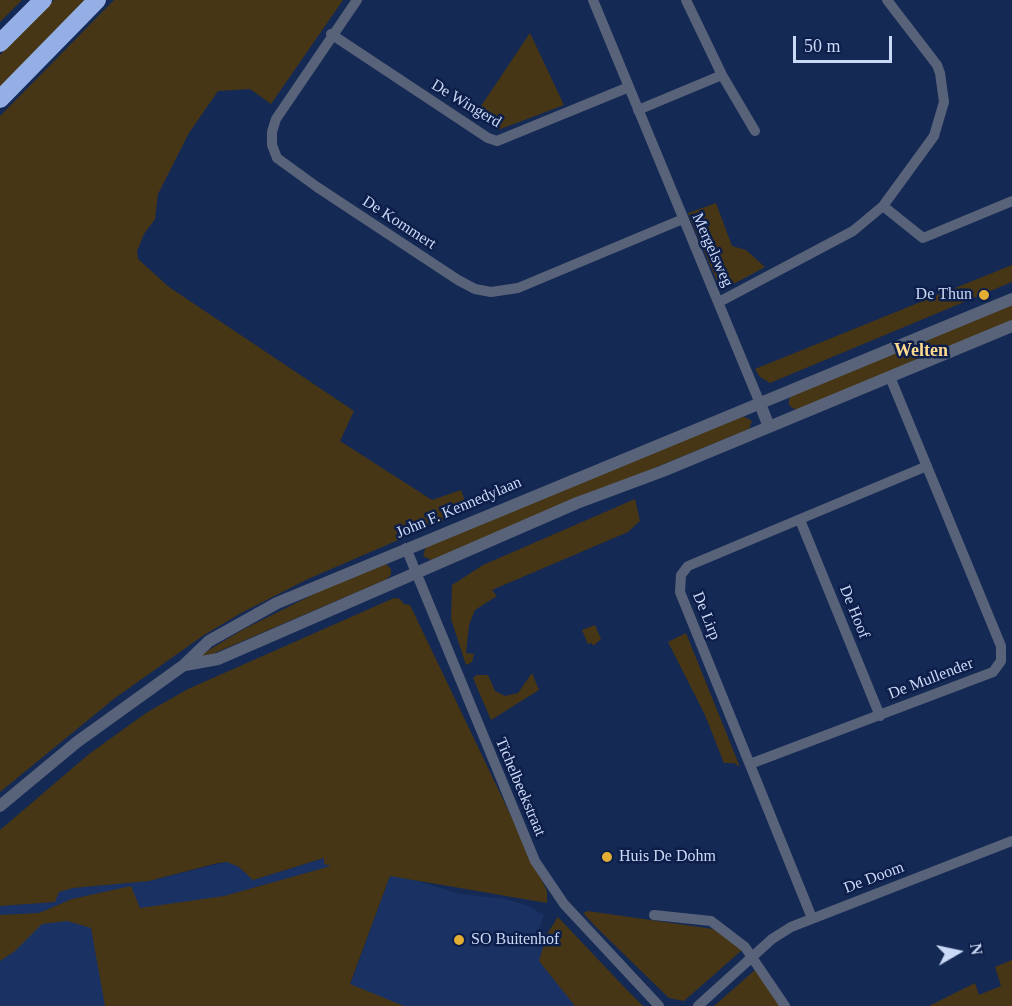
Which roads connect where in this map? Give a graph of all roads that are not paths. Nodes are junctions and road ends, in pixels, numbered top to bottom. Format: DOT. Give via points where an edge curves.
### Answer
graph roads {
  1 [pos="43,0"];
  2 [pos="97,0"];
  3 [pos="357,0"];
  4 [pos="593,0"];
  5 [pos="686,0"];
  6 [pos="887,0"];
  7 [pos="331,34"];
  8 [pos="0,43"];
  9 [pos="722,75"];
  10 [pos="629,87"];
  11 [pos="0,99"];
  12 [pos="638,110"];
  13 [pos="754,131"];
  14 [pos="1012,201"];
  15 [pos="883,206"];
  16 [pos="683,219"];
  17 [pos="1012,299"];
  18 [pos="719,302"];
  19 [pos="1012,326"];
  20 [pos="890,377"];
  21 [pos="759,401"];
  22 [pos="769,427"];
  23 [pos="927,466"];
  24 [pos="800,520"];
  25 [pos="406,548"];
  26 [pos="416,573"];
  27 [pos="184,666"];
  28 [pos="880,716"];
  29 [pos="750,764"];
  30 [pos="0,806"];
  31 [pos="1012,842"];
  32 [pos="654,915"];
  33 [pos="812,918"];
  34 [pos="754,957"];
  35 [pos="659,1006"];
  36 [pos="698,1006"];
  37 [pos="785,1006"];
  1 -- 8 [label="highway"];
  2 -- 11 [label="highway"];
  3 -- 7 [label="street, De Kommert"];
  4 -- 10 [label="street, Mergelsweg"];
  5 -- 9 [label="street"];
  6 -- 15 [label="street" via="937,64 944,102 934,136"];
  7 -- 10 [label="street, De Wingerd" via="497,141"];
  7 -- 16 [label="street, De Kommert" via="273,125 271,138 278,158 475,289 491,292 518,288"];
  9 -- 12 [label="street"];
  9 -- 13 [label="street"];
  10 -- 12 [label="street, Mergelsweg"];
  12 -- 16 [label="street, Mergelsweg"];
  14 -- 15 [label="street" via="923,238"];
  15 -- 18 [label="street" via="853,231"];
  16 -- 18 [label="street, Mergelsweg"];
  17 -- 21 [label="street, John F. Kennedylaan"];
  18 -- 21 [label="street, Mergelsweg"];
  19 -- 20 [label="street, John F. Kennedylaan"];
  20 -- 22 [label="street, John F. Kennedylaan"];
  20 -- 23 [label="street, De Mullender"];
  21 -- 22 [label="street"];
  21 -- 25 [label="street, John F. Kennedylaan"];
  22 -- 26 [label="street, John F. Kennedylaan" via="577,503"];
  23 -- 24 [label="street, De Lirp"];
  23 -- 28 [label="street, De Mullender" via="1001,646 1001,661 993,672"];
  24 -- 28 [label="street, De Hoof"];
  24 -- 29 [label="street, De Lirp" via="688,566 679,581 680,592"];
  25 -- 26 [label="street, Tichelbeekstraat"];
  25 -- 27 [label="street, John F. Kennedylaan" via="277,603 209,641"];
  26 -- 27 [label="street, John F. Kennedylaan" via="218,659"];
  26 -- 35 [label="street, Tichelbeekstraat" via="535,861 579,921"];
  27 -- 30 [label="street, John F. Kennedylaan" via="77,742"];
  28 -- 29 [label="street, De Mullender"];
  29 -- 33 [label="street, De Lirp"];
  31 -- 33 [label="street, De Doom"];
  32 -- 34 [label="street" via="711,921"];
  33 -- 34 [label="street, De Doom" via="791,927"];
  34 -- 36 [label="street, De Doom"];
  34 -- 37 [label="street"];
}
